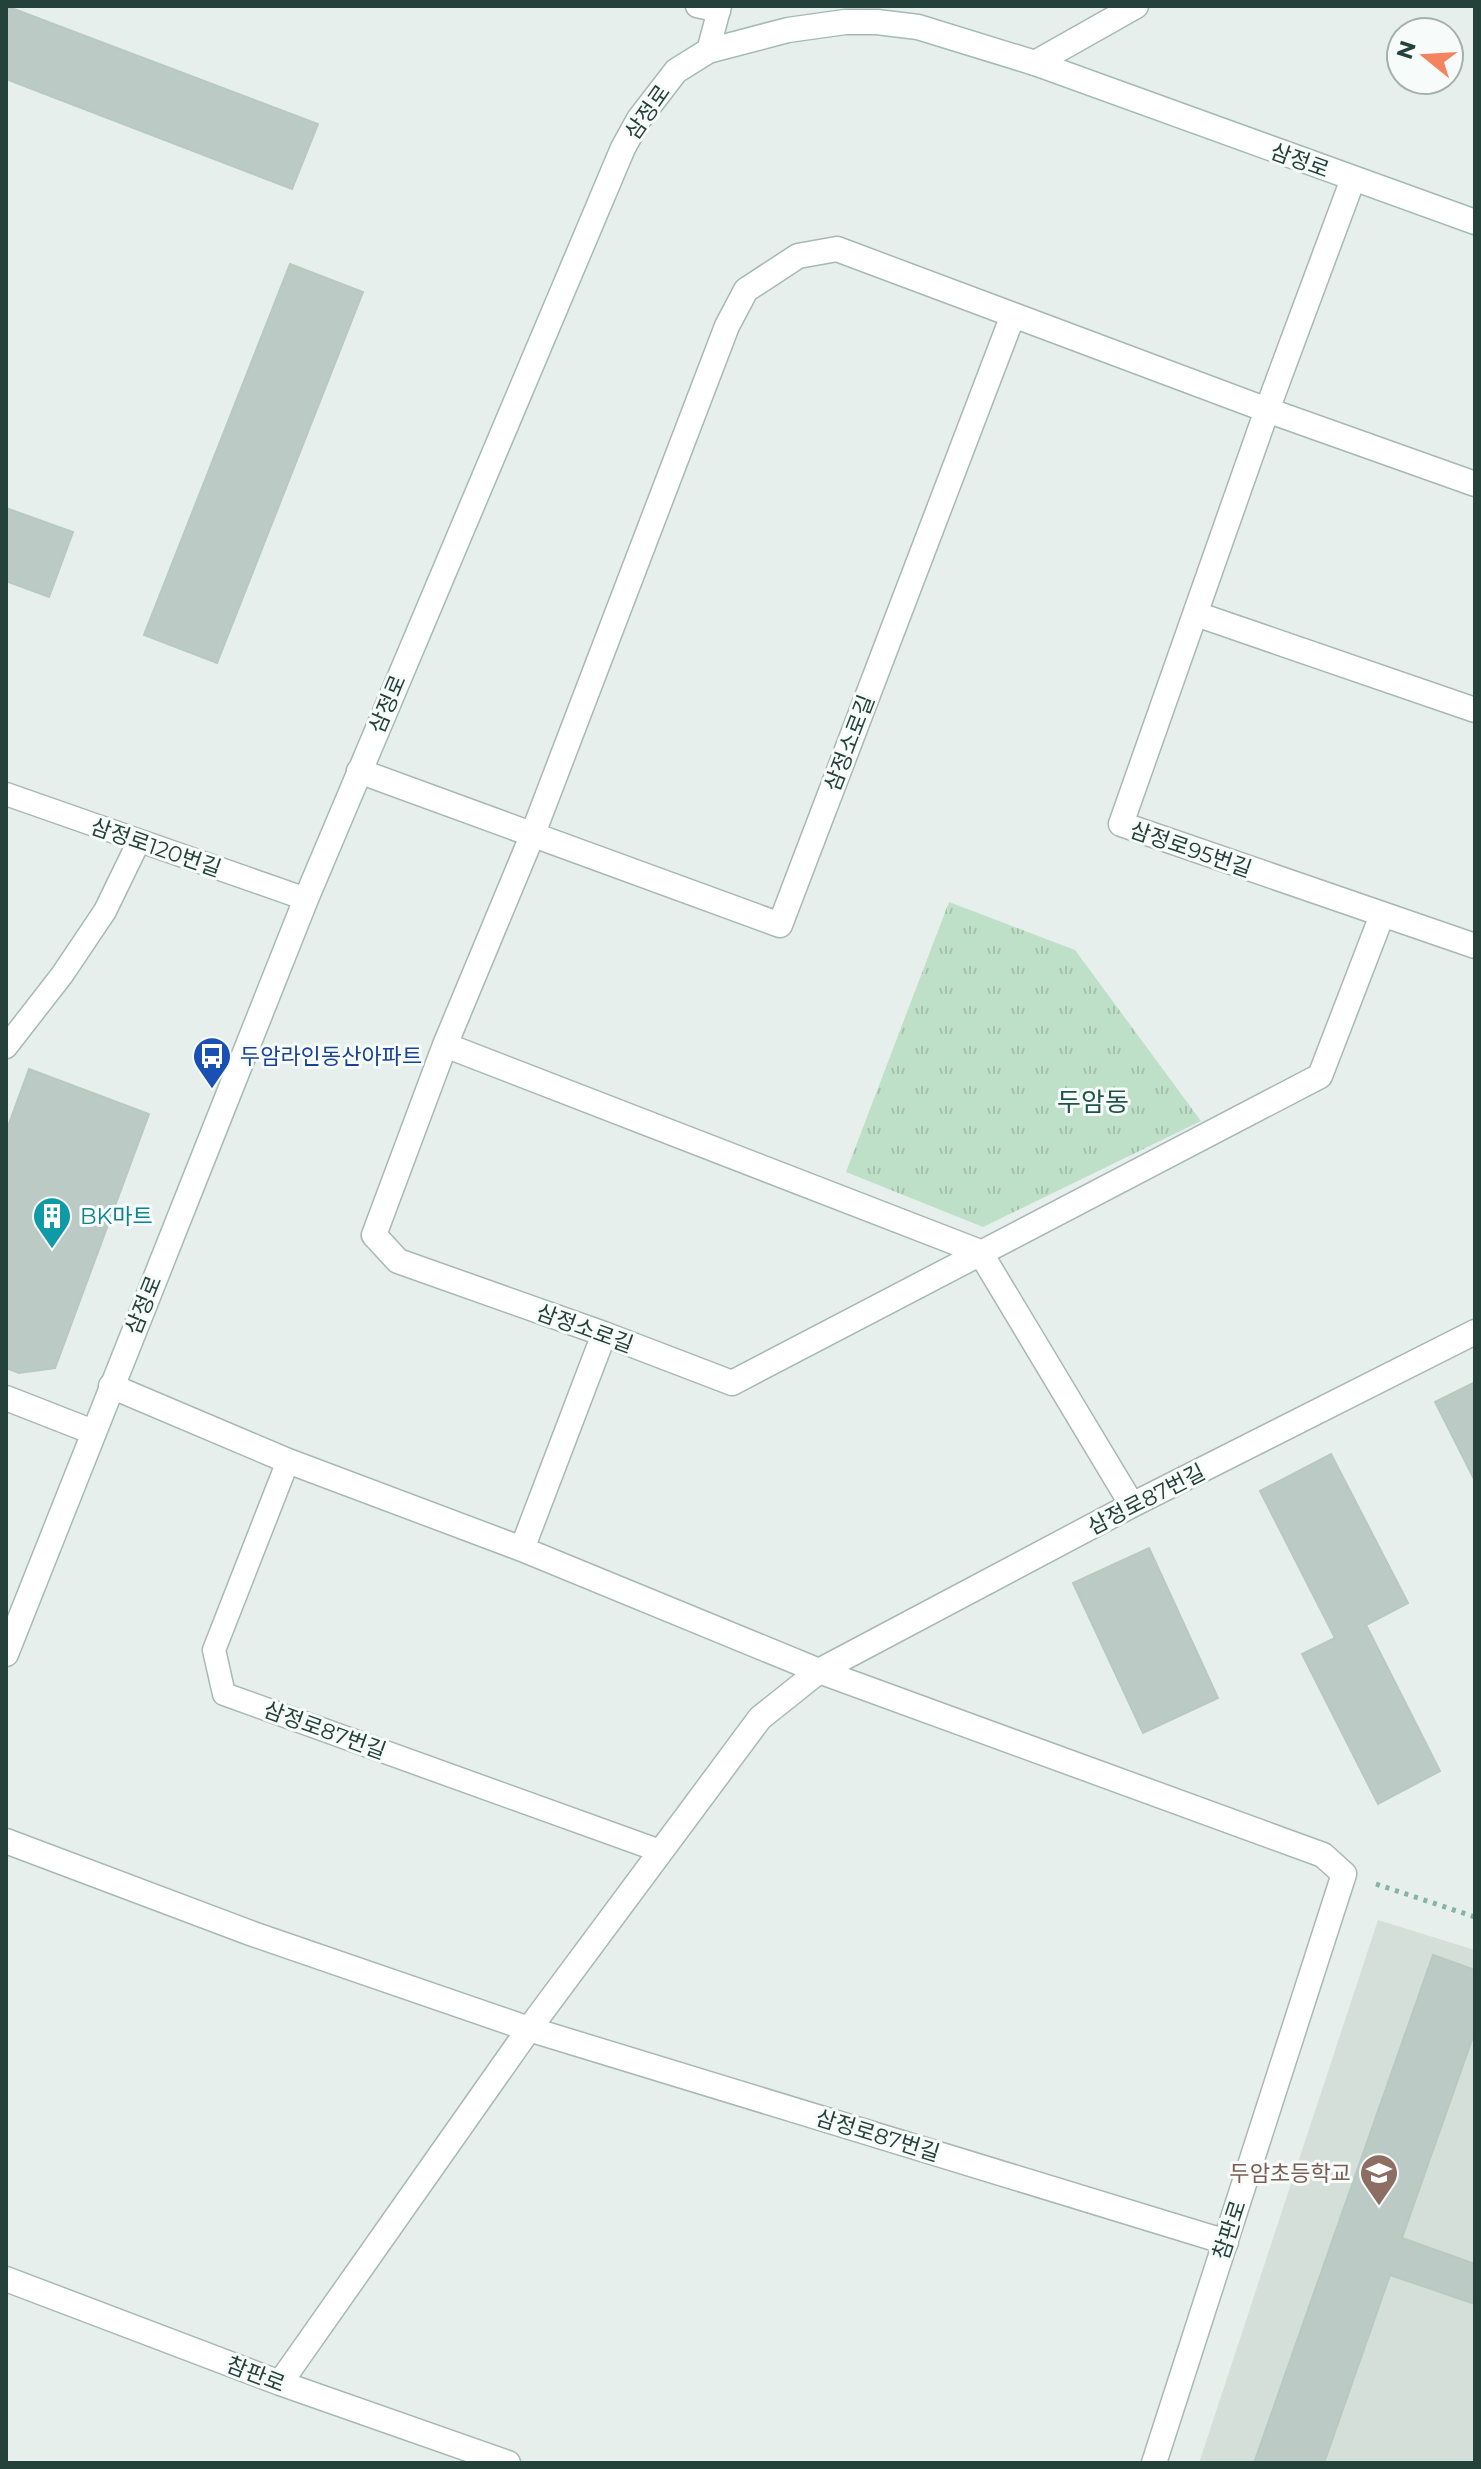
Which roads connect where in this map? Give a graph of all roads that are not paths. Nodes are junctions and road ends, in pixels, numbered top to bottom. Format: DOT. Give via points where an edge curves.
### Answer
graph roads {
  1 [pos="1136,6"];
  2 [pos="712,8"];
  3 [pos="708,51"];
  4 [pos="1035,63"];
  5 [pos="1353,179"];
  6 [pos="1475,222"];
  7 [pos="1013,315"];
  8 [pos="1267,410"];
  9 [pos="1475,484"];
  10 [pos="1196,614"];
  11 [pos="1471,709"];
  12 [pos="359,771"];
  13 [pos="6,794"];
  14 [pos="532,836"];
  15 [pos="139,841"];
  16 [pos="306,899"];
  17 [pos="1382,915"];
  18 [pos="1475,946"];
  19 [pos="445,1045"];
  20 [pos="6,1047"];
  21 [pos="980,1252"];
  22 [pos="1475,1332"];
  23 [pos="604,1334"];
  24 [pos="111,1386"];
  25 [pos="6,1398"];
  26 [pos="93,1432"];
  27 [pos="288,1461"];
  28 [pos="1132,1505"];
  29 [pos="522,1549"];
  30 [pos="6,1654"];
  31 [pos="819,1671"];
  32 [pos="6,1841"];
  33 [pos="660,1851"];
  34 [pos="529,2029"];
  35 [pos="1226,2242"];
  36 [pos="6,2279"];
  37 [pos="280,2383"];
  38 [pos="508,2463"];
  39 [pos="1154,2463"];
  1 -- 4 [label="street"];
  2 -- 3 [label="lane"];
  3 -- 4 [label="street, 삼정로" via="788,30 877,22 918,27"];
  3 -- 12 [label="street, 삼정로" via="676,71 623,148"];
  4 -- 5 [label="street, 삼정로"];
  5 -- 6 [label="street, 삼정로"];
  5 -- 8 [label="street, 삼정로95번길"];
  7 -- 8 [label="street, 삼정소로길"];
  7 -- 14 [label="street, 삼정소로길" via="837,249 798,256 746,290 727,326"];
  7 -- 14 [label="street, 삼정소로길" via="780,925"];
  8 -- 9 [label="street, 삼정소로길"];
  8 -- 10 [label="street, 삼정로95번길"];
  10 -- 11 [label="street"];
  10 -- 17 [label="street, 삼정로95번길" via="1121,824"];
  12 -- 14 [label="street"];
  12 -- 16 [label="street, 삼정로"];
  13 -- 15 [label="lane, 삼정로120번길"];
  14 -- 19 [label="street, 삼정소로길"];
  15 -- 16 [label="lane, 삼정로120번길"];
  15 -- 20 [label="lane" via="105,911"];
  16 -- 24 [label="street, 삼정로"];
  17 -- 18 [label="street"];
  17 -- 21 [label="street, 삼정소로길" via="1320,1076"];
  19 -- 21 [label="street"];
  19 -- 23 [label="street, 삼정소로길" via="374,1235 398,1261"];
  21 -- 23 [label="street, 삼정소로길" via="732,1383"];
  21 -- 28 [label="street"];
  22 -- 28 [label="street, 삼정로87번길"];
  23 -- 29 [label="street"];
  24 -- 26 [label="street, 삼정로"];
  24 -- 27 [label="street"];
  25 -- 26 [label="street"];
  26 -- 30 [label="street, 삼정로"];
  27 -- 29 [label="street"];
  27 -- 33 [label="lane, 삼정로87번길" via="214,1650 224,1694"];
  28 -- 31 [label="street, 삼정로87번길"];
  29 -- 31 [label="street"];
  31 -- 33 [label="street, 삼정로87번길" via="760,1718"];
  31 -- 35 [label="street, 참판로" via="1323,1855 1340,1869"];
  32 -- 34 [label="street, 삼정로87번길"];
  33 -- 34 [label="street, 삼정로87번길"];
  34 -- 35 [label="street, 삼정로87번길"];
  34 -- 37 [label="street, 삼정로87번길"];
  35 -- 39 [label="street, 참판로"];
  36 -- 37 [label="street, 참판로"];
  37 -- 38 [label="street, 참판로"];
}
